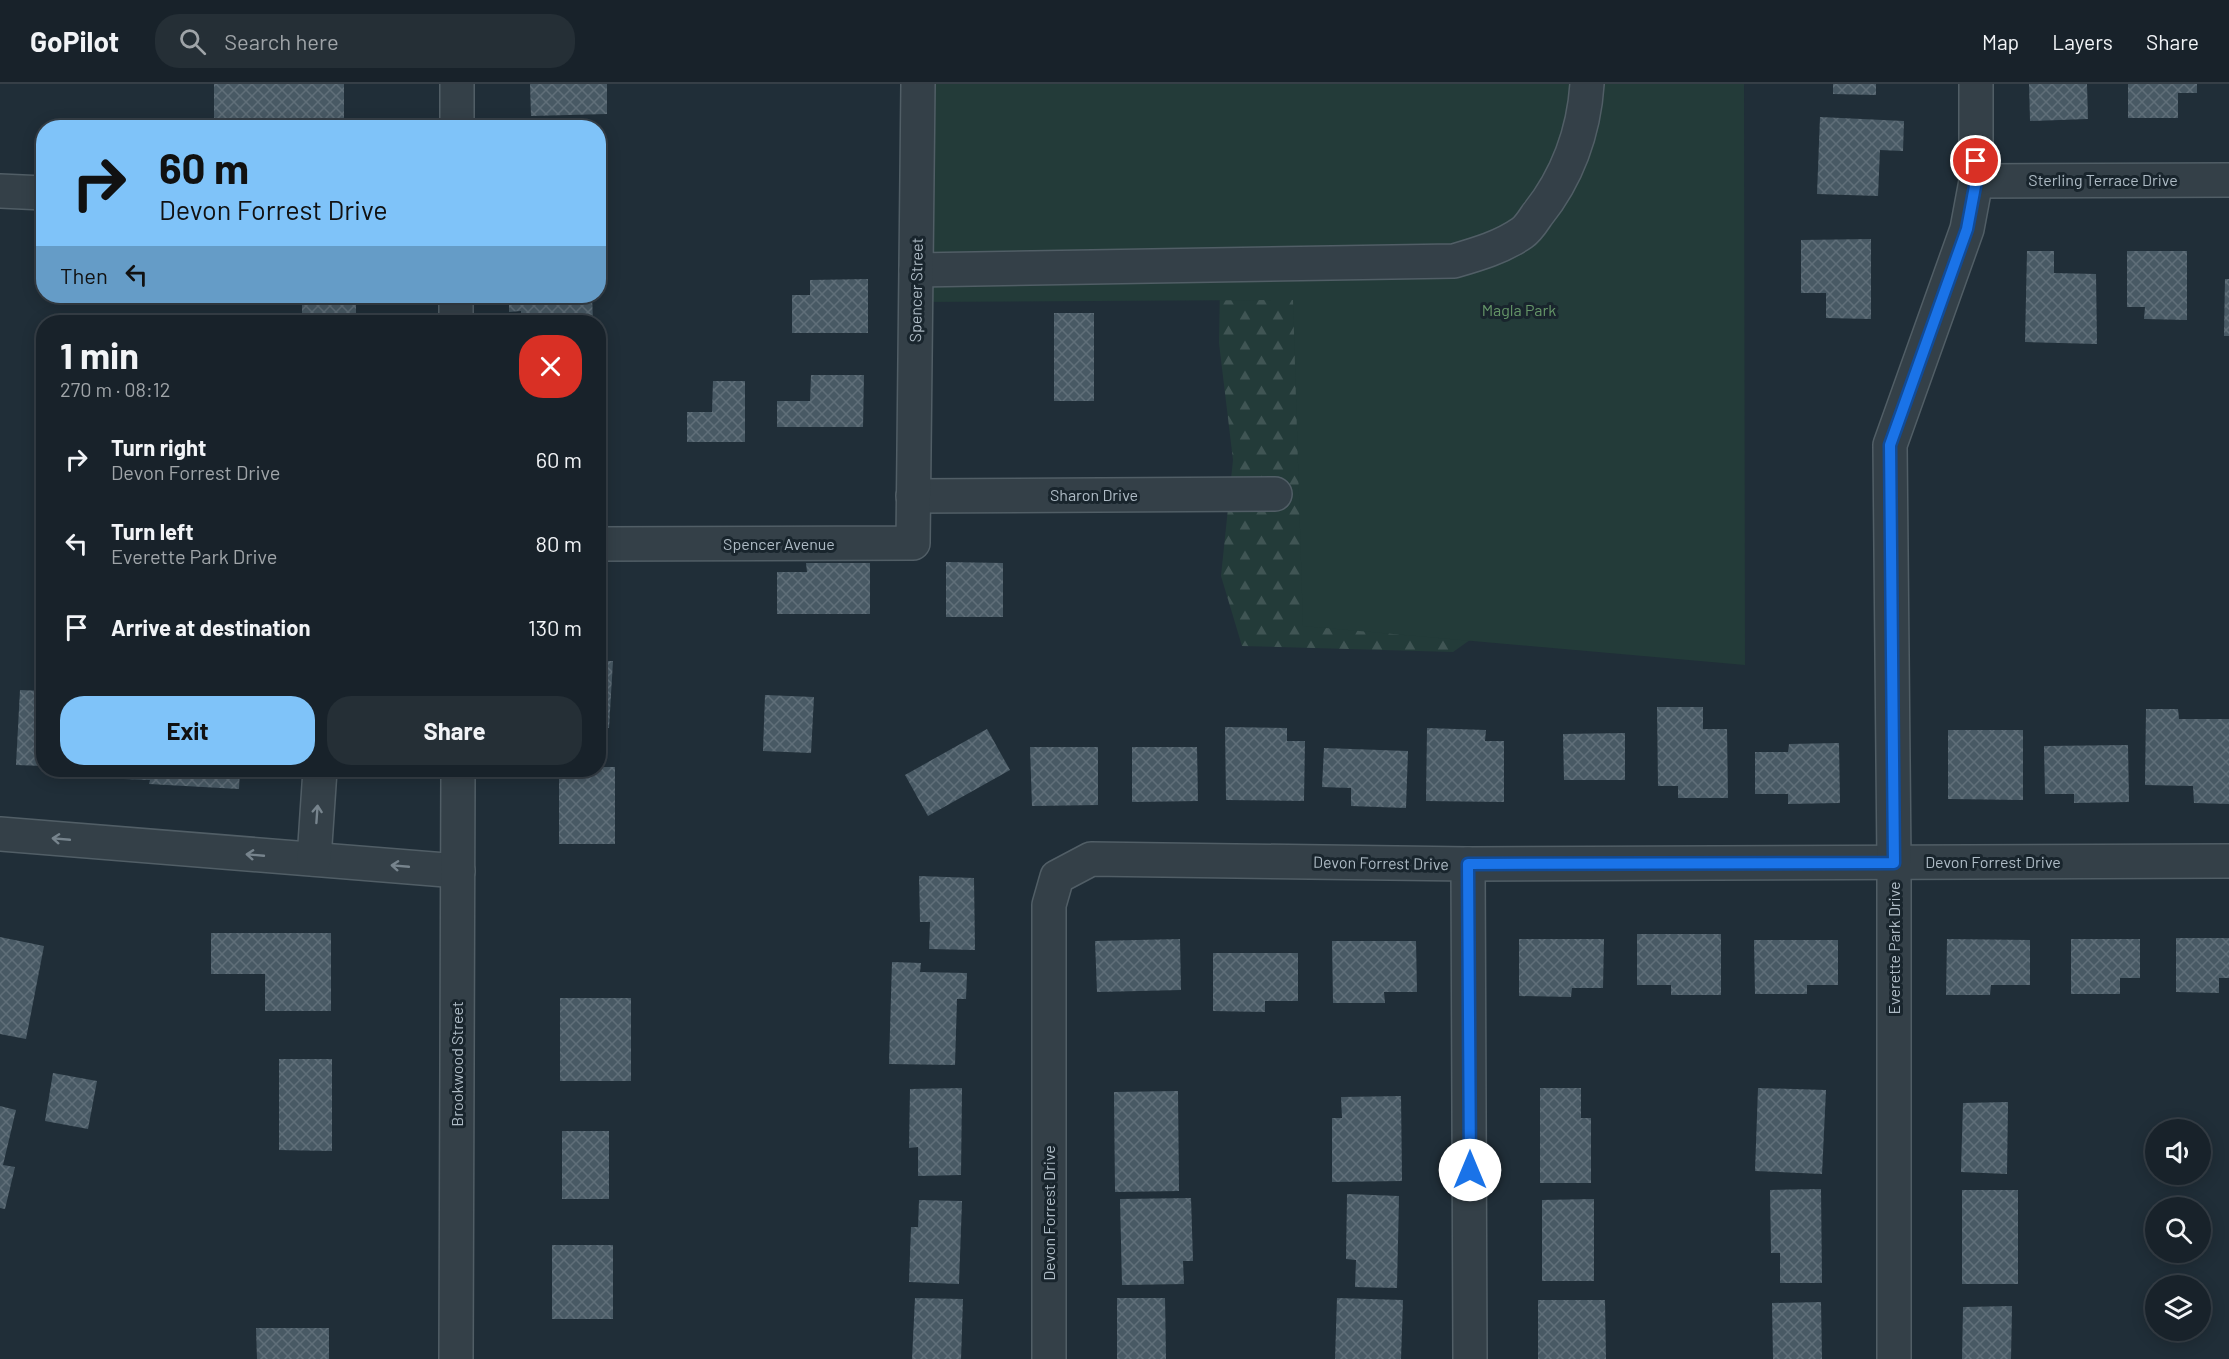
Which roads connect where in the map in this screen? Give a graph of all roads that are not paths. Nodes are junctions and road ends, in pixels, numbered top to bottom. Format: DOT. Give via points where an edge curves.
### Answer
graph roads {
  1 [pos="457,84"];
  2 [pos="918,84"];
  3 [pos="1587,84"];
  4 [pos="1976,84"];
  5 [pos="457,120"];
  6 [pos="2229,180"];
  7 [pos="1976,181"];
  8 [pos="0,191"];
  9 [pos="36,193"];
  10 [pos="916,270"];
  11 [pos="1275,494"];
  12 [pos="913,496"];
  13 [pos="606,544"];
  14 [pos="320,777"];
  15 [pos="458,777"];
  16 [pos="0,834"];
  17 [pos="314,860"];
  18 [pos="2229,861"];
  19 [pos="1894,863"];
  20 [pos="1468,864"];
  21 [pos="458,871"];
  22 [pos="456,1359"];
  23 [pos="1049,1359"];
  24 [pos="1470,1359"];
  25 [pos="1894,1359"];
  1 -- 5 [label="street"];
  2 -- 10 [label="street, Spencer Street"];
  3 -- 10 [label="street" via="1586,106 1574,153 1550,199 1524,232 1485,252 1454,261"];
  4 -- 7 [label="street, Everette Park Drive"];
  6 -- 7 [label="street, Sterling Terrace Drive"];
  7 -- 19 [label="street, Everette Park Drive" via="1967,229 1890,445"];
  8 -- 9 [label="street"];
  10 -- 12 [label="street, Spencer Street"];
  11 -- 12 [label="street, Sharon Drive"];
  12 -- 13 [label="street, Spencer Avenue" via="913,543"];
  17 -- 14 [label="street, one-way"];
  15 -- 21 [label="street, Brookwood Street"];
  17 -- 16 [label="street, one-way"];
  21 -- 17 [label="street, one-way"];
  18 -- 19 [label="street, Devon Forrest Drive"];
  19 -- 20 [label="street, Devon Forrest Drive"];
  19 -- 25 [label="street, Everette Park Drive"];
  20 -- 23 [label="street, Devon Forrest Drive" via="1092,859 1057,877 1049,905"];
  20 -- 24 [label="street"];
  21 -- 22 [label="street, Brookwood Street"];
}
